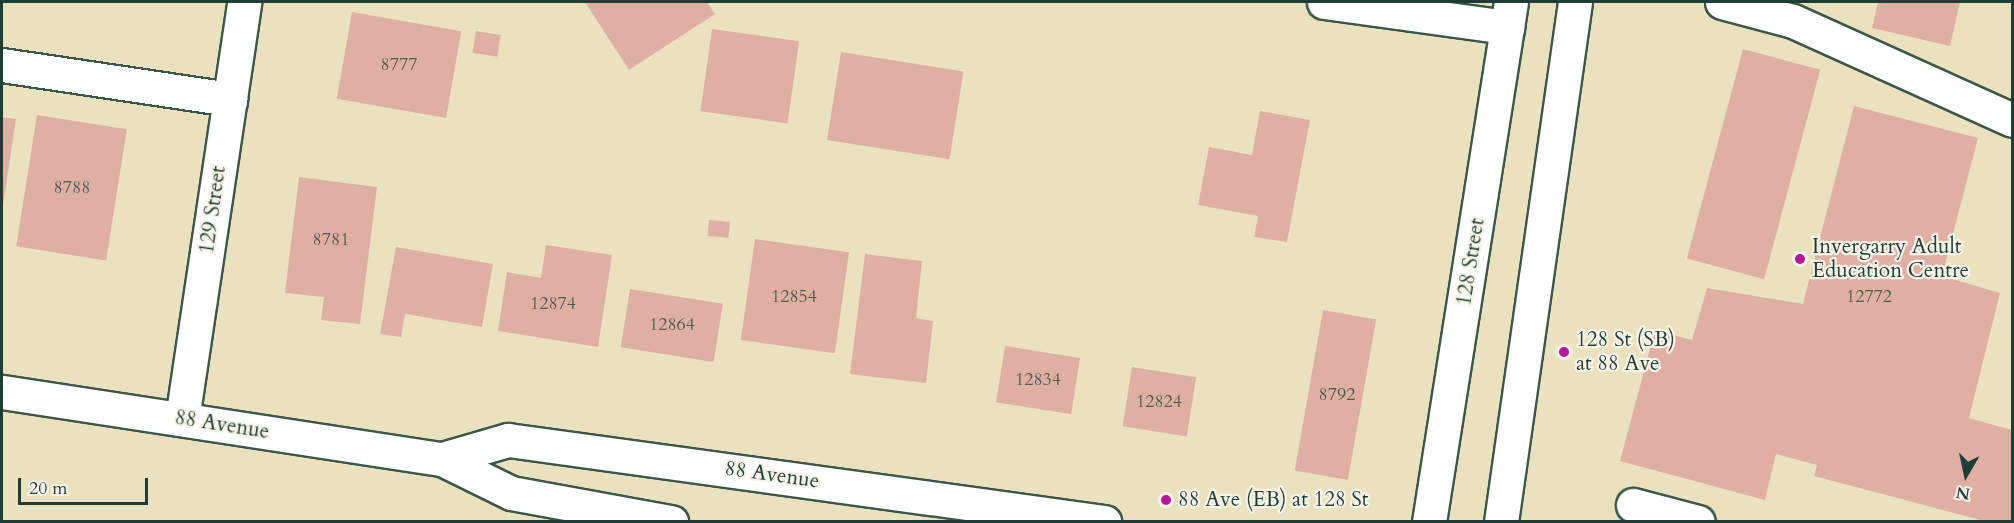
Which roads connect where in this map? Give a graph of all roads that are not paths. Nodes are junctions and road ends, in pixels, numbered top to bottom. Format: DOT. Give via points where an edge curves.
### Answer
graph roads {
  1 [pos="244,2"];
  2 [pos="1324,2"];
  3 [pos="1575,2"];
  4 [pos="1722,2"];
  5 [pos="1509,14"];
  6 [pos="2,65"];
  7 [pos="230,99"];
  8 [pos="2013,120"];
  9 [pos="2,392"];
  10 [pos="182,419"];
  11 [pos="441,459"];
  12 [pos="1633,505"];
  13 [pos="671,522"];
  14 [pos="1104,522"];
  15 [pos="1430,522"];
  16 [pos="1501,522"];
  17 [pos="1698,522"];
  1 -- 7 [label="main road, 129 Street"];
  2 -- 5 [label="main road"];
  3 -- 16 [label="main road"];
  4 -- 8 [label="main road" via="1793,21"];
  5 -- 15 [label="main road, 128 Street"];
  6 -- 7 [label="main road"];
  7 -- 10 [label="main road, 129 Street"];
  9 -- 10 [label="main road, 88 Avenue"];
  10 -- 11 [label="main road, 88 Avenue"];
  11 -- 13 [label="main road, 88 Avenue" via="511,493"];
  11 -- 14 [label="main road, 88 Avenue" via="508,440"];
  12 -- 17 [label="main road"];
}
